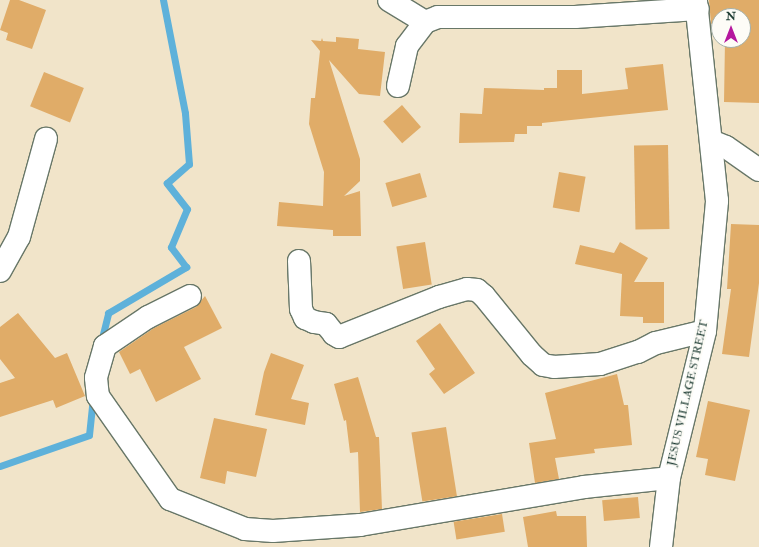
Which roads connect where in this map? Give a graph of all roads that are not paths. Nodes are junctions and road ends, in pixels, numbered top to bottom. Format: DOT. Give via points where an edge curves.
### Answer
graph roads {
  1 [pos="389,0"];
  2 [pos="697,5"];
  3 [pos="424,22"];
  4 [pos="398,86"];
  5 [pos="46,139"];
  6 [pos="711,141"];
  7 [pos="759,170"];
  8 [pos="299,261"];
  9 [pos="0,270"];
  10 [pos="190,296"];
  11 [pos="705,331"];
  12 [pos="668,478"];
  13 [pos="249,538"];
  14 [pos="661,547"];
  1 -- 3 [label="street"];
  2 -- 3 [label="street" via="575,17 443,17"];
  2 -- 6 [label="street, JESUS VILLAGE STREET"];
  3 -- 4 [label="street" via="407,46"];
  5 -- 9 [label="street" via="19,237"];
  6 -- 7 [label="street" via="726,146"];
  6 -- 11 [label="street, JESUS VILLAGE STREET" via="717,201"];
  8 -- 11 [label="street" via="301,309 305,318 326,324 339,337 439,297 467,289 477,290 484,296 532,354 543,365 554,367 600,364 638,352 656,343"];
  10 -- 13 [label="street" via="148,317 105,346 96,378 98,396 170,499"];
  11 -- 12 [label="street, JESUS VILLAGE STREET"];
  12 -- 13 [label="street" via="584,487 360,524 273,531"];
  12 -- 14 [label="street, JESUS VILLAGE STREET"];
}
